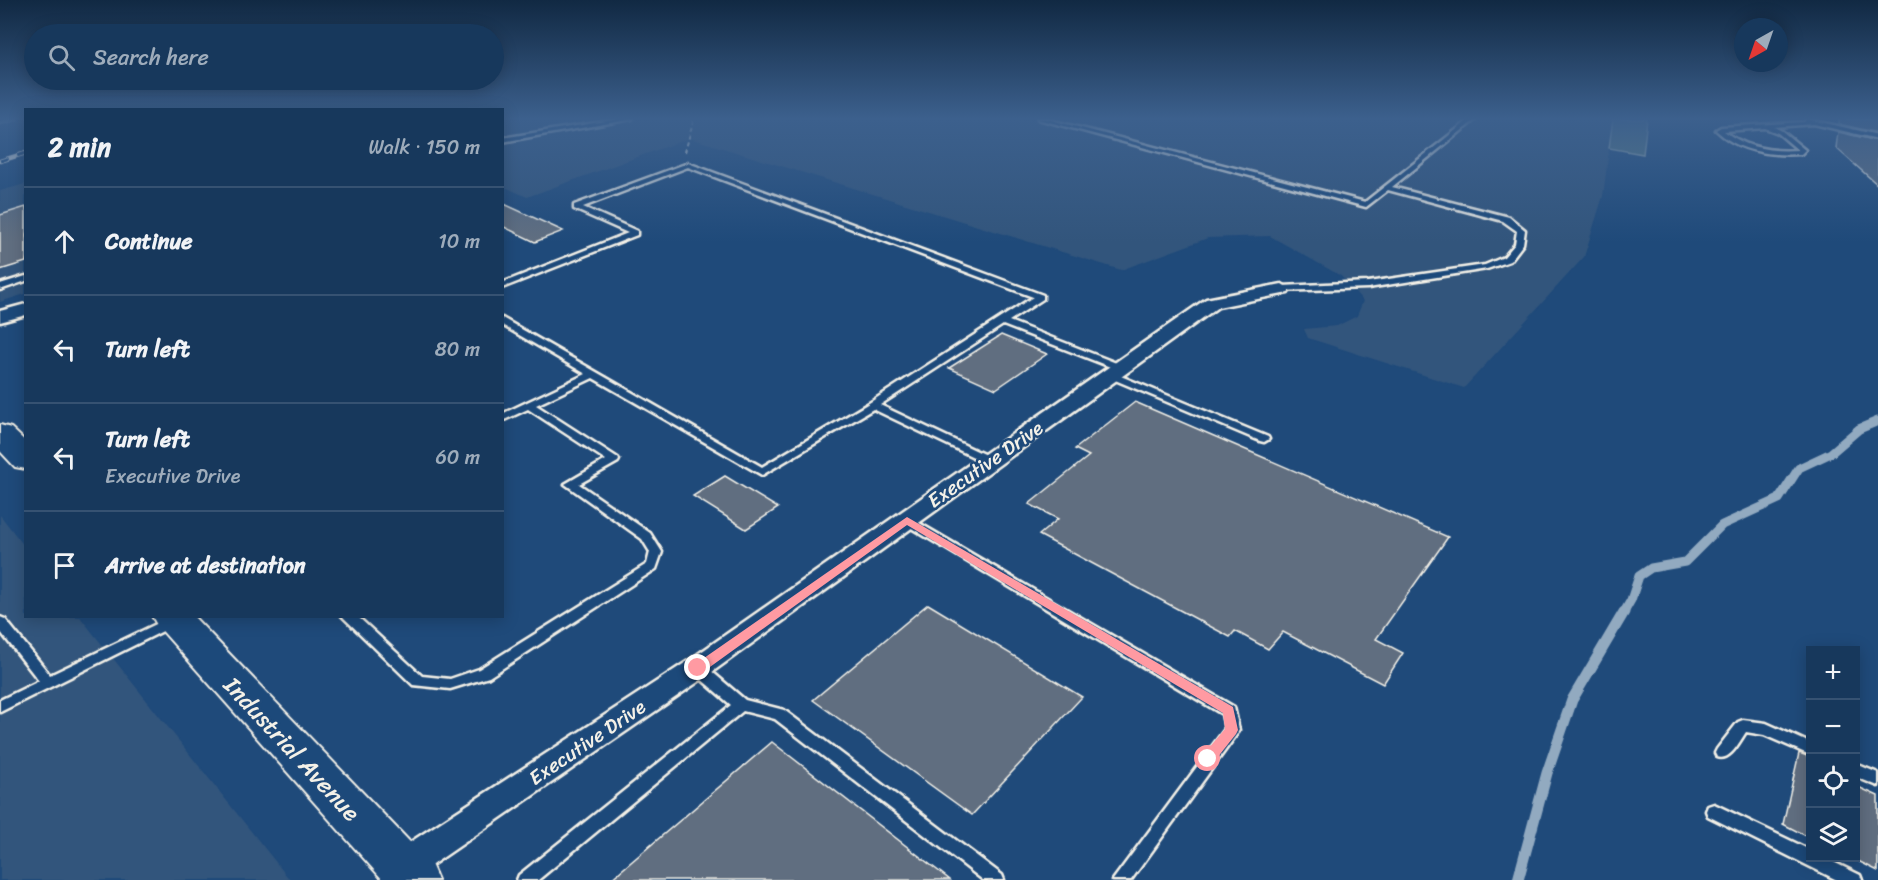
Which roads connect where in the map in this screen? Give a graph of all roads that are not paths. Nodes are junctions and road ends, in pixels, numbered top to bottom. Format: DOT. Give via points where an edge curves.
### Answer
graph roads {
  1 [pos="1196,160"];
  2 [pos="1422,160"];
  3 [pos="1387,188"];
  4 [pos="24,279"];
  5 [pos="504,285"];
  6 [pos="0,287"];
  7 [pos="1282,289"];
  8 [pos="24,310"];
  9 [pos="0,317"];
  10 [pos="1002,321"];
  11 [pos="504,322"];
  12 [pos="1116,371"];
  13 [pos="593,374"];
  14 [pos="529,405"];
  15 [pos="873,405"];
  16 [pos="504,417"];
  17 [pos="1263,439"];
  18 [pos="990,461"];
  19 [pos="907,520"];
  20 [pos="172,618"];
  21 [pos="350,618"];
  22 [pos="0,622"];
  23 [pos="698,668"];
  24 [pos="48,682"];
  25 [pos="741,705"];
  26 [pos="0,706"];
  27 [pos="1806,747"];
  28 [pos="1722,753"];
  29 [pos="1860,772"];
  30 [pos="1878,780"];
  31 [pos="1714,811"];
  32 [pos="402,873"];
  33 [pos="525,880"];
  34 [pos="996,880"];
  35 [pos="1121,880"];
  36 [pos="1854,880"];
  1 -- 3 [label="lane" via="1365,205"];
  2 -- 3 [label="lane"];
  3 -- 7 [label="lane" via="1506,219 1521,230 1519,244 1506,259 1487,267 1368,285"];
  4 -- 6 [label="lane"];
  5 -- 10 [label="lane" via="634,233 577,207 688,165 1040,297"];
  7 -- 12 [label="street, Executive Drive" via="1212,303"];
  8 -- 9 [label="street"];
  10 -- 12 [label="lane"];
  10 -- 15 [label="lane"];
  11 -- 13 [label="lane"];
  12 -- 17 [label="lane"];
  12 -- 18 [label="street, Executive Drive"];
  13 -- 14 [label="lane"];
  13 -- 15 [label="lane" via="762,472"];
  14 -- 16 [label="lane"];
  14 -- 21 [label="lane" via="614,460 571,484 646,536 656,552 652,566 484,673 450,684 418,681"];
  15 -- 18 [label="lane"];
  18 -- 19 [label="street, Executive Drive"];
  19 -- 23 [label="street, Executive Drive"];
  19 -- 35 [label="lane" via="1229,711 1232,730"];
  20 -- 24 [label="lane"];
  20 -- 32 [label="main road, Industrial Avenue"];
  22 -- 24 [label="lane"];
  23 -- 25 [label="lane"];
  23 -- 32 [label="street, Executive Drive"];
  24 -- 26 [label="lane"];
  25 -- 33 [label="lane"];
  25 -- 34 [label="lane" via="779,714"];
  27 -- 28 [label="lane" via="1766,729 1743,726"];
  29 -- 30 [label="lane"];
  31 -- 36 [label="lane"];
}
